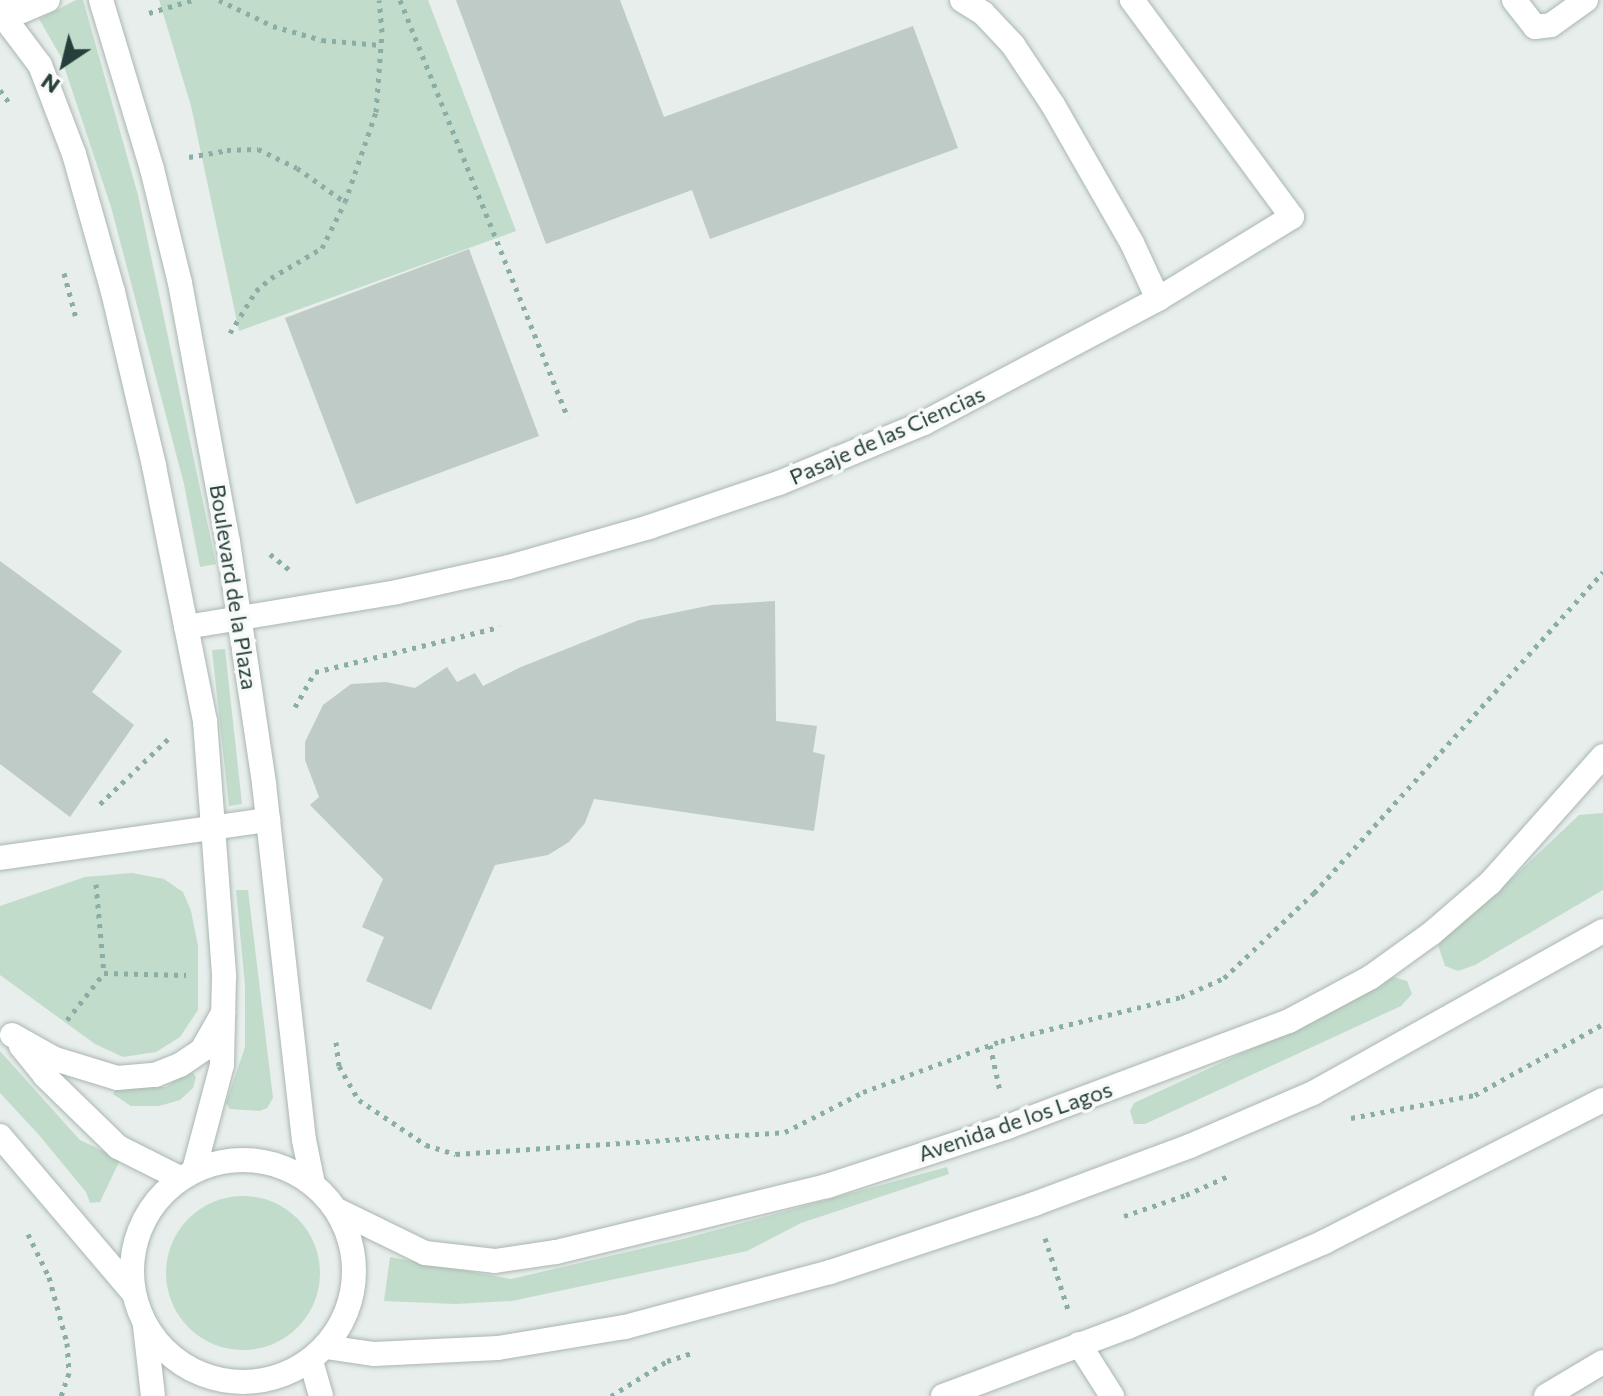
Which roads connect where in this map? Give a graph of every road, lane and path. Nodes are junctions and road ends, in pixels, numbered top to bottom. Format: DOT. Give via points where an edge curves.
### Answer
graph roads {
  1 [pos="48,0"];
  2 [pos="101,0"];
  3 [pos="192,0"];
  4 [pos="219,0"];
  5 [pos="379,0"];
  6 [pos="400,0"];
  7 [pos="962,0"];
  8 [pos="1132,0"];
  9 [pos="1514,0"];
  10 [pos="1586,0"];
  11 [pos="0,11"];
  12 [pos="149,13"];
  13 [pos="381,45"];
  14 [pos="0,90"];
  15 [pos="15,110"];
  16 [pos="188,157"];
  17 [pos="345,202"];
  18 [pos="63,271"];
  19 [pos="1158,299"];
  20 [pos="79,332"];
  21 [pos="228,336"];
  22 [pos="568,418"];
  23 [pos="268,552"];
  24 [pos="1603,572"];
  25 [pos="298,576"];
  26 [pos="241,618"];
  27 [pos="186,627"];
  28 [pos="500,627"];
  29 [pos="296,720"];
  30 [pos="168,725"];
  31 [pos="1603,756"];
  32 [pos="93,811"];
  33 [pos="268,820"];
  34 [pos="213,827"];
  35 [pos="0,858"];
  36 [pos="96,884"];
  37 [pos="1603,931"];
  38 [pos="104,973"];
  39 [pos="196,975"];
  40 [pos="223,1013"];
  41 [pos="67,1020"];
  42 [pos="6,1030"];
  43 [pos="335,1034"];
  44 [pos="1603,1100"];
  45 [pos="0,1136"];
  46 [pos="187,1174"];
  47 [pos="313,1184"];
  48 [pos="337,1210"];
  49 [pos="23,1226"];
  50 [pos="133,1292"];
  51 [pos="145,1326"];
  52 [pos="1079,1344"];
  53 [pos="319,1354"];
  54 [pos="1603,1362"];
  55 [pos="61,1396"];
  56 [pos="153,1396"];
  57 [pos="321,1396"];
  58 [pos="943,1396"];
  59 [pos="1112,1396"];
  60 [pos="1546,1396"];
  1 -- 11 [label="street" via="22,11"];
  2 -- 26 [label="street, Boulevard de la Plaza" via="180,283"];
  3 -- 12 [label="path"];
  4 -- 13 [label="path" via="273,26 322,40"];
  5 -- 13 [label="path"];
  6 -- 22 [label="path"];
  7 -- 19 [label="street" via="983,13 1013,45 1053,105"];
  8 -- 19 [label="street, Pasaje de las Ciencias" via="1292,217"];
  9 -- 10 [label="street" via="1535,27 1551,25"];
  11 -- 27 [label="street" via="40,65 74,154 154,466"];
  13 -- 17 [label="path" via="376,112"];
  14 -- 15 [label="path"];
  16 -- 17 [label="path" via="258,149 297,168"];
  17 -- 21 [label="path" via="322,248 263,285"];
  18 -- 20 [label="path"];
  19 -- 26 [label="street, Pasaje de las Ciencias" via="924,423 765,488 509,567"];
  23 -- 25 [label="path"];
  24 -- 43 [label="path" via="1314,893 1224,978 1181,997 1001,1041 863,1092 785,1132 456,1154 426,1145 359,1100 339,1066"];
  26 -- 27 [label="street, Pasaje de las Ciencias"];
  26 -- 33 [label="street, Boulevard de la Plaza"];
  27 -- 34 [label="street" via="205,721"];
  28 -- 29 [label="path" via="315,672 295,704"];
  30 -- 32 [label="path" via="168,740"];
  31 -- 48 [label="street, Avenida de los Lagos" via="1490,883 1371,977 1289,1021 1007,1127 813,1190 570,1249 495,1261 425,1253"];
  33 -- 34 [label="street"];
  33 -- 47 [label="street, Boulevard de la Plaza"];
  34 -- 35 [label="street"];
  34 -- 40 [label="street"];
  36 -- 38 [label="path"];
  37 -- 53 [label="street" via="1313,1093 1034,1204 830,1272 625,1327 498,1348"];
  38 -- 39 [label="path"];
  38 -- 41 [label="path"];
  40 -- 42 [label="street" via="202,1050 180,1065 155,1075 117,1078 55,1059"];
  40 -- 46 [label="street" via="222,1065"];
  42 -- 46 [label="street" via="118,1147"];
  44 -- 52 [label="street" via="1324,1242"];
  45 -- 50 [label="street"];
  46 -- 47 [label="street" via="225,1160 256,1159"];
  46 -- 50 [label="street" via="156,1200 139,1227 131,1259"];
  47 -- 48 [label="street"];
  48 -- 53 [label="street" via="352,1244 355,1280 346,1316"];
  49 -- 55 [label="path" via="61,1314 69,1373"];
  50 -- 51 [label="street"];
  51 -- 53 [label="street" via="170,1356 202,1375 240,1383 277,1378"];
  51 -- 56 [label="street"];
  52 -- 58 [label="street"];
  52 -- 59 [label="street"];
  53 -- 57 [label="street"];
  54 -- 60 [label="street"];
}
